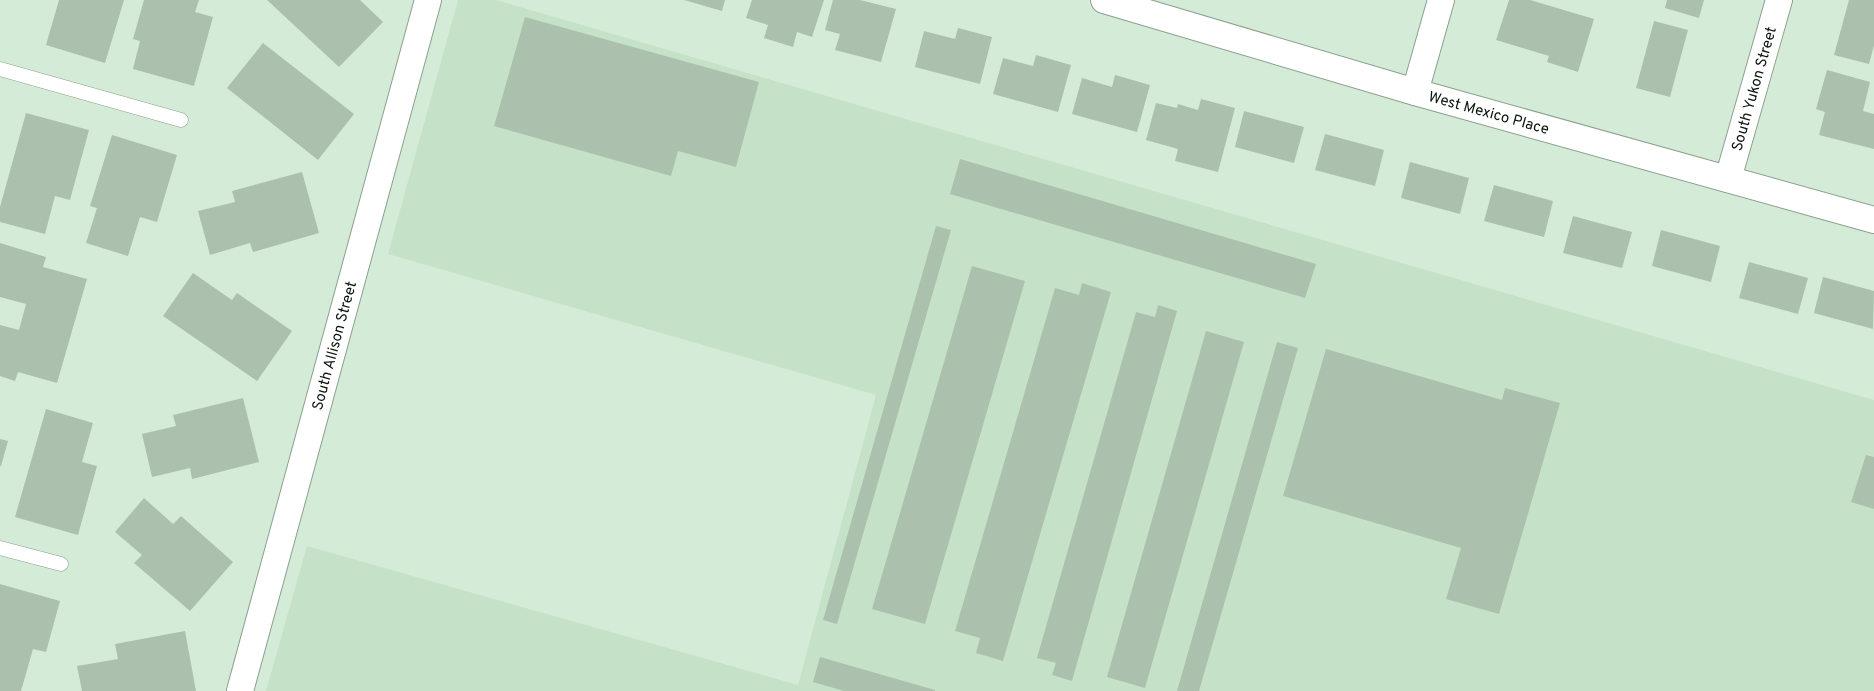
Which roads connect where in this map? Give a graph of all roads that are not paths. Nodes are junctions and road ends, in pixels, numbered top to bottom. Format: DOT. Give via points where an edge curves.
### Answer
graph roads {
  1 [pos="428,0"];
  2 [pos="1104,0"];
  3 [pos="1441,0"];
  4 [pos="1779,0"];
  5 [pos="0,70"];
  6 [pos="1415,92"];
  7 [pos="181,120"];
  8 [pos="1728,179"];
  9 [pos="1874,220"];
  10 [pos="0,548"];
  11 [pos="61,564"];
  12 [pos="240,691"];
  1 -- 12 [label="street, South Allison Street"];
  2 -- 6 [label="street, West Mexico Place"];
  3 -- 6 [label="street"];
  4 -- 8 [label="street, South Yukon Street"];
  5 -- 7 [label="lane"];
  6 -- 8 [label="street, West Mexico Place"];
  8 -- 9 [label="street, West Mexico Place"];
  10 -- 11 [label="lane"];
}
